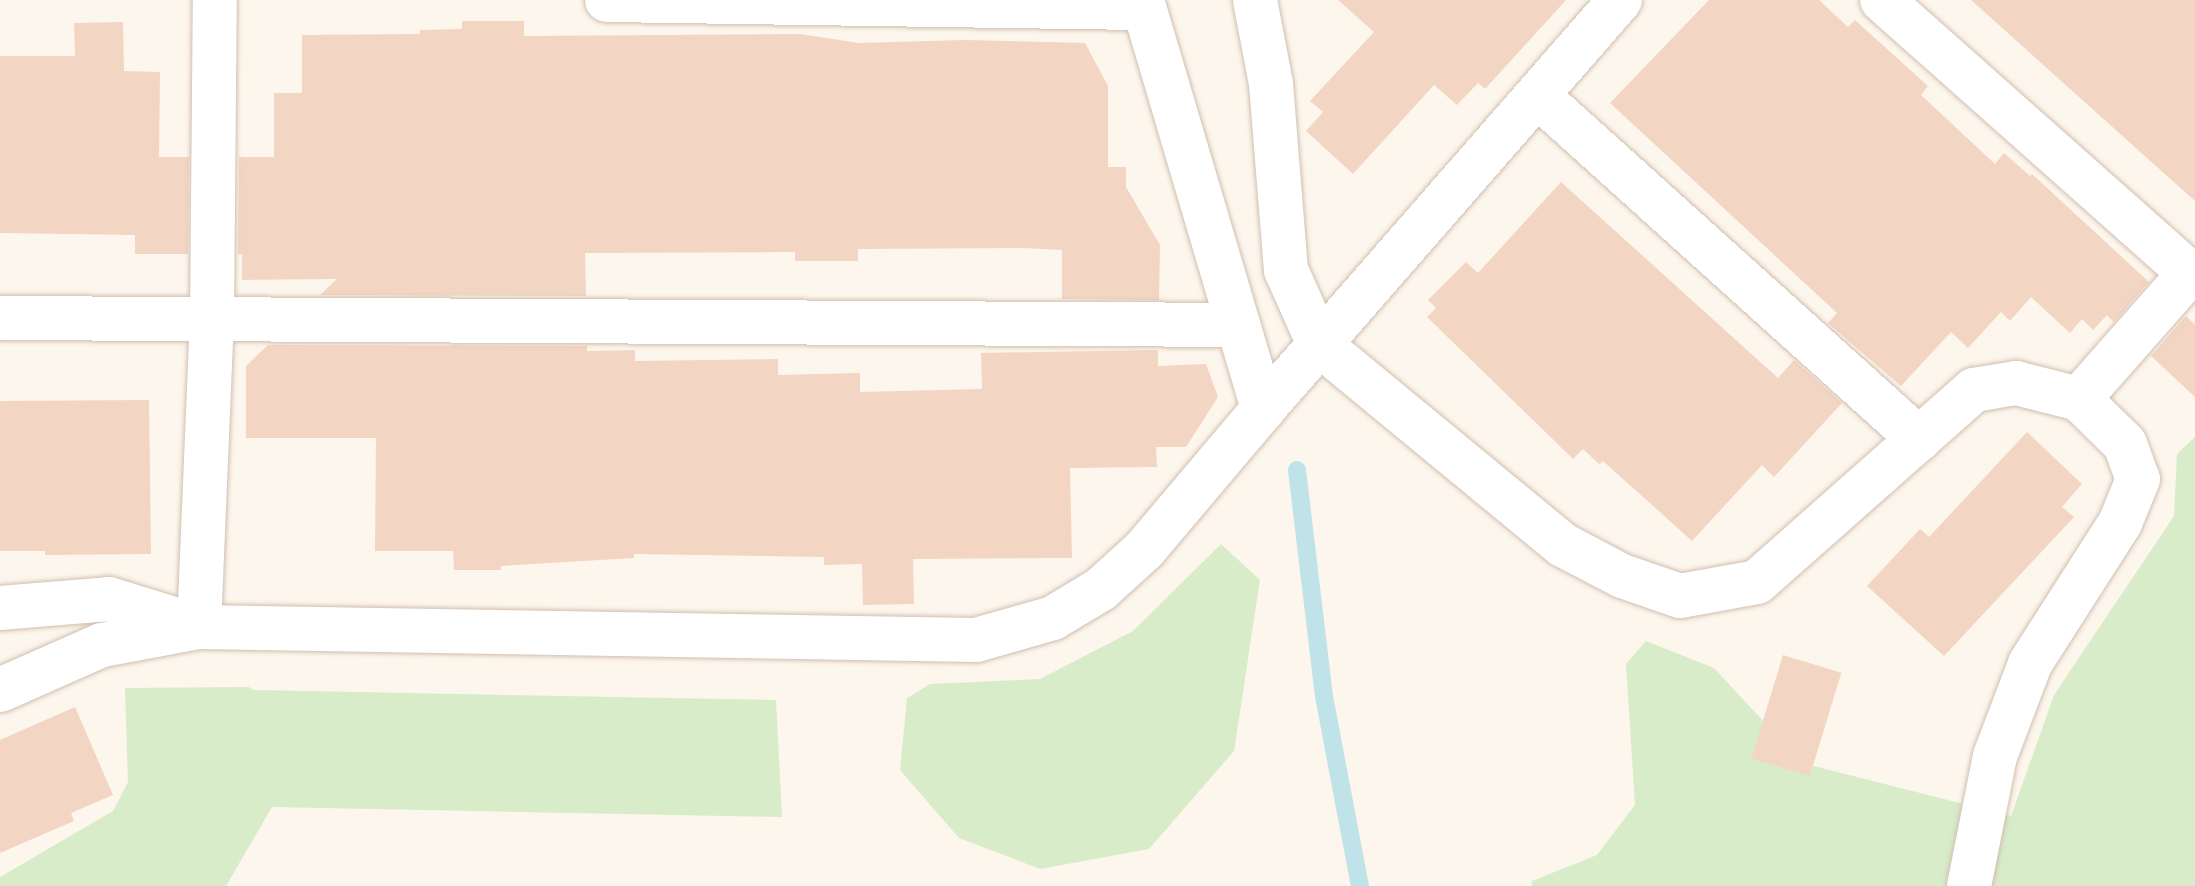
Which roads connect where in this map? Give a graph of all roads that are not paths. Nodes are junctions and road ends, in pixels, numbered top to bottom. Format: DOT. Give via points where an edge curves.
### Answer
graph roads {
  1 [pos="215,0"];
  2 [pos="607,0"];
  3 [pos="1255,0"];
  4 [pos="1620,0"];
  5 [pos="1882,0"];
  6 [pos="1143,4"];
  7 [pos="1538,96"];
  8 [pos="2192,270"];
  9 [pos="0,318"];
  10 [pos="212,319"];
  11 [pos="1238,325"];
  12 [pos="1319,344"];
  13 [pos="2079,399"];
  14 [pos="1263,409"];
  15 [pos="1919,439"];
  16 [pos="0,608"];
  17 [pos="199,627"];
  18 [pos="0,690"];
  19 [pos="1969,886"];
  1 -- 10 [label="street"];
  2 -- 6 [label="street"];
  3 -- 12 [label="street" via="1271,84 1286,270"];
  4 -- 7 [label="street"];
  5 -- 8 [label="street"];
  6 -- 11 [label="street"];
  7 -- 12 [label="street"];
  7 -- 15 [label="street"];
  8 -- 13 [label="street"];
  9 -- 10 [label="street"];
  10 -- 11 [label="street"];
  10 -- 17 [label="street"];
  11 -- 14 [label="street"];
  12 -- 14 [label="street"];
  12 -- 15 [label="street" via="1563,545 1622,576 1680,596 1757,582"];
  13 -- 15 [label="street" via="2016,383 1974,390"];
  13 -- 19 [label="street" via="2125,444 2138,479 2120,523 2030,664 1995,756"];
  14 -- 17 [label="street" via="1144,550 1101,589 1053,618 976,640"];
  16 -- 17 [label="street" via="109,599"];
  17 -- 18 [label="street" via="102,645"];
}
